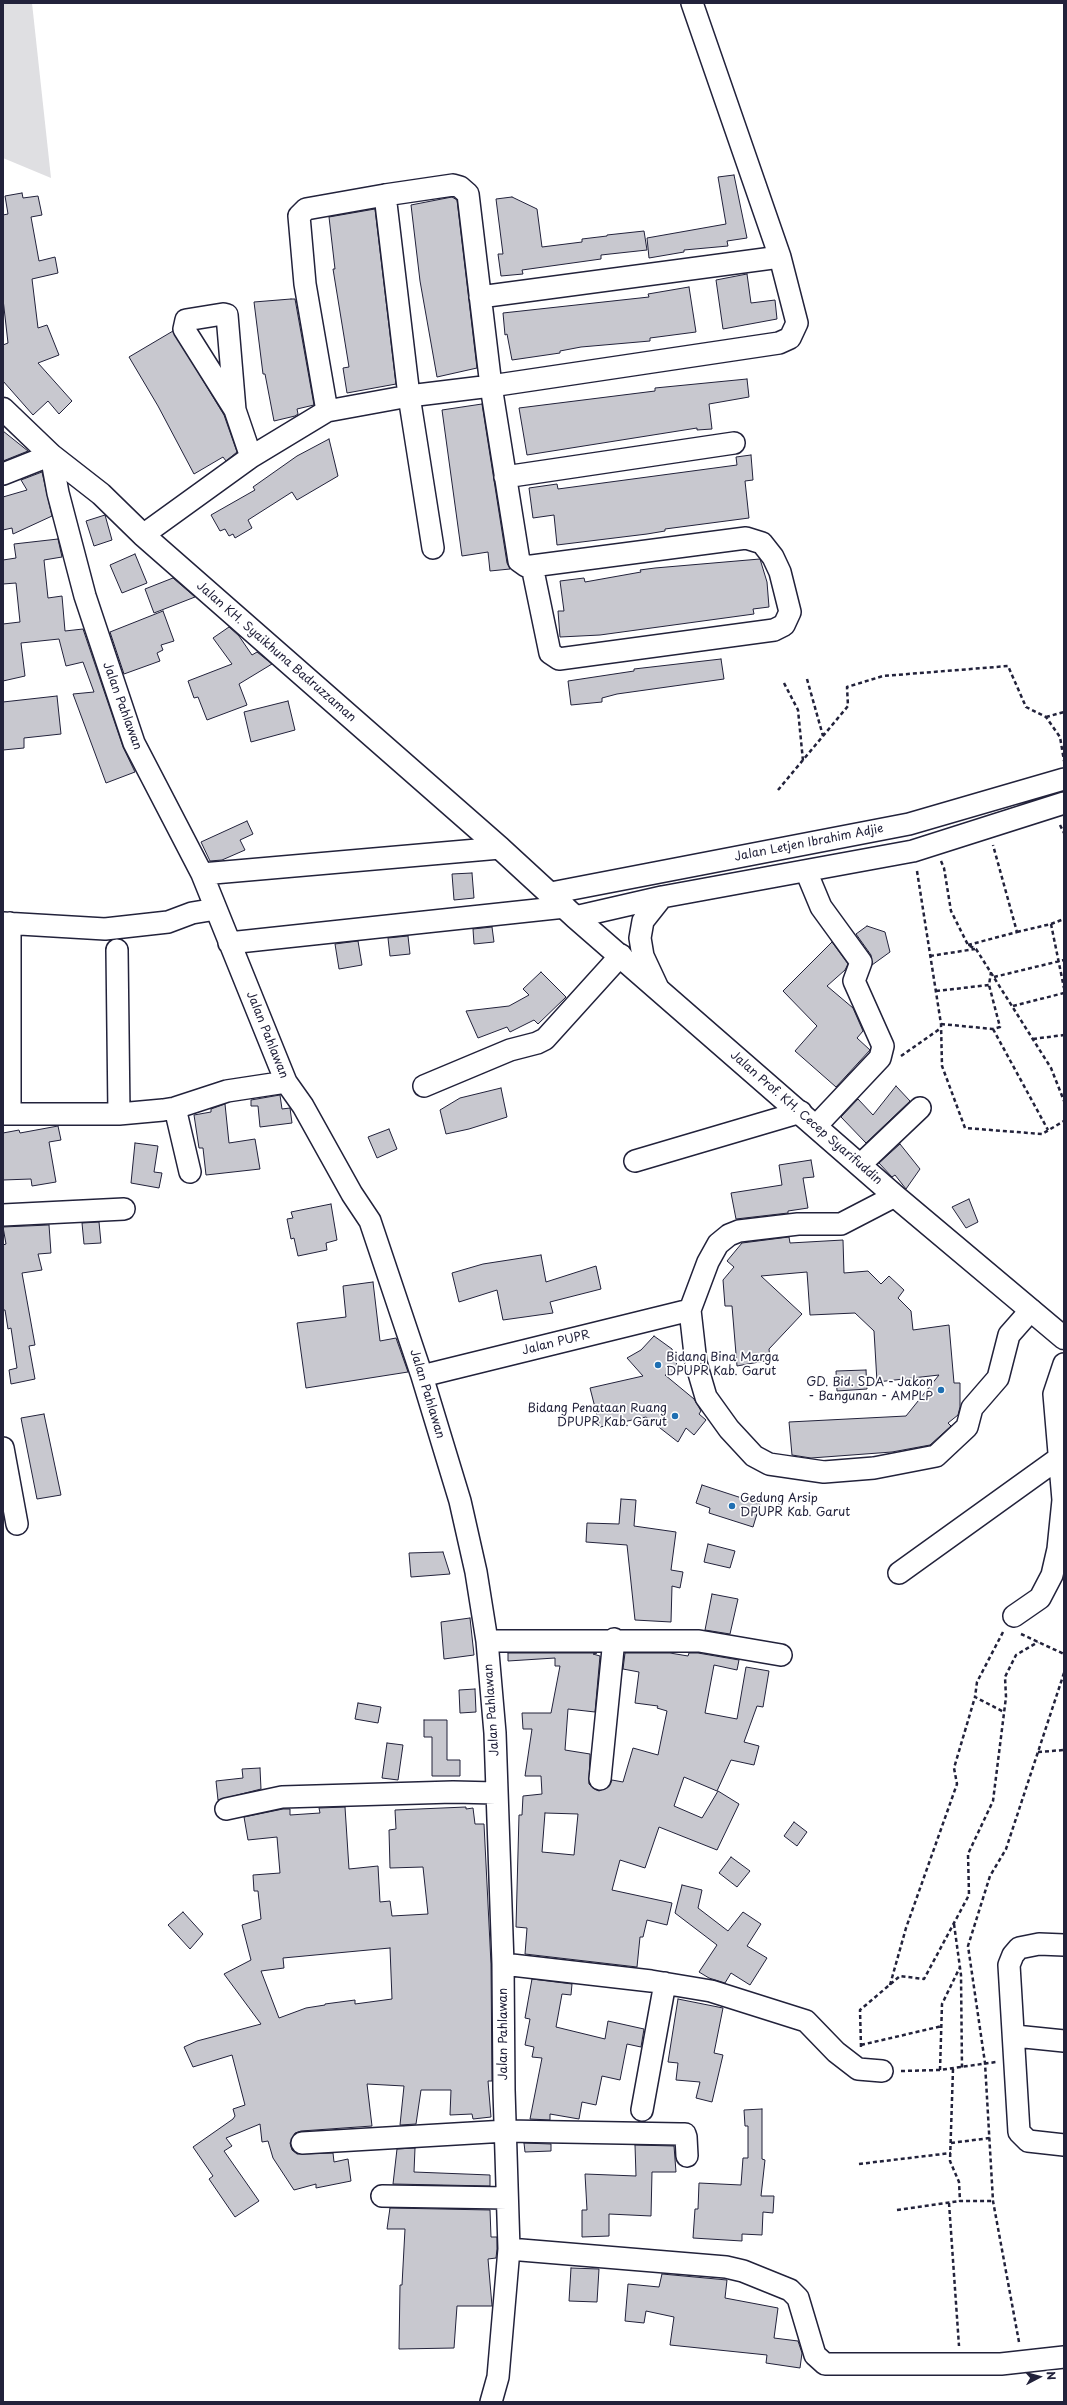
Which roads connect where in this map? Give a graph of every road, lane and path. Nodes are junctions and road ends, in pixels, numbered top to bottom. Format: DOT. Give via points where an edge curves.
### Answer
graph roads {
  1 [pos="692,3"];
  2 [pos="385,195"];
  3 [pos="780,257"];
  4 [pos="480,297"];
  5 [pos="492,386"];
  6 [pos="409,396"];
  7 [pos="3,409"];
  8 [pos="235,410"];
  9 [pos="327,411"];
  10 [pos="734,443"];
  11 [pos="51,455"];
  12 [pos="251,457"];
  13 [pos="3,474"];
  14 [pos="505,477"];
  15 [pos="143,535"];
  16 [pos="433,548"];
  17 [pos="532,566"];
  18 [pos="806,679"];
  19 [pos="784,683"];
  20 [pos="1064,712"];
  21 [pos="1046,717"];
  22 [pos="824,736"];
  23 [pos="1063,755"];
  24 [pos="803,761"];
  25 [pos="1064,779"];
  26 [pos="778,790"];
  27 [pos="1064,803"];
  28 [pos="988,827"];
  29 [pos="934,844"];
  30 [pos="500,848"];
  31 [pos="913,851"];
  32 [pos="806,871"];
  33 [pos="202,874"];
  34 [pos="662,897"];
  35 [pos="564,906"];
  36 [pos="216,909"];
  37 [pos="1064,919"];
  38 [pos="7,923"];
  39 [pos="1052,924"];
  40 [pos="1017,932"];
  41 [pos="229,942"];
  42 [pos="968,945"];
  43 [pos="976,949"];
  44 [pos="117,950"];
  45 [pos="620,955"];
  46 [pos="930,956"];
  47 [pos="1064,960"];
  48 [pos="1058,961"];
  49 [pos="991,972"];
  50 [pos="994,978"];
  51 [pos="989,985"];
  52 [pos="657,986"];
  53 [pos="1064,988"];
  54 [pos="936,991"];
  55 [pos="1064,993"];
  56 [pos="1013,1006"];
  57 [pos="6,1019"];
  58 [pos="941,1026"];
  59 [pos="994,1029"];
  60 [pos="1064,1035"];
  61 [pos="1033,1039"];
  62 [pos="894,1060"];
  63 [pos="286,1082"];
  64 [pos="424,1086"];
  65 [pos="1064,1101"];
  66 [pos="175,1108"];
  67 [pos="920,1108"];
  68 [pos="7,1114"];
  69 [pos="119,1114"];
  70 [pos="808,1119"];
  71 [pos="1064,1121"];
  72 [pos="1048,1130"];
  73 [pos="635,1161"];
  74 [pos="860,1165"];
  75 [pos="190,1172"];
  76 [pos="895,1196"];
  77 [pos="124,1209"];
  78 [pos="3,1215"];
  79 [pos="690,1310"];
  80 [pos="1032,1310"];
  81 [pos="1064,1338"];
  82 [pos="1064,1364"];
  83 [pos="422,1376"];
  84 [pos="3,1448"];
  85 [pos="1059,1458"];
  86 [pos="16,1524"];
  87 [pos="899,1573"];
  88 [pos="1012,1625"];
  89 [pos="614,1639"];
  90 [pos="487,1640"];
  91 [pos="1038,1642"];
  92 [pos="1064,1654"];
  93 [pos="781,1655"];
  94 [pos="975,1697"];
  95 [pos="1004,1712"];
  96 [pos="1064,1750"];
  97 [pos="1038,1752"];
  98 [pos="600,1779"];
  99 [pos="496,1793"];
  100 [pos="226,1809"];
  101 [pos="954,1923"];
  102 [pos="1064,1945"];
  103 [pos="503,1964"];
  104 [pos="960,1966"];
  105 [pos="665,1983"];
  106 [pos="890,1985"];
  107 [pos="942,2026"];
  108 [pos="1015,2036"];
  109 [pos="1064,2041"];
  110 [pos="861,2045"];
  111 [pos="998,2062"];
  112 [pos="962,2068"];
  113 [pos="858,2069"];
  114 [pos="953,2069"];
  115 [pos="940,2070"];
  116 [pos="882,2071"];
  117 [pos="642,2110"];
  118 [pos="506,2131"];
  119 [pos="990,2138"];
  120 [pos="302,2143"];
  121 [pos="951,2144"];
  122 [pos="1064,2145"];
  123 [pos="951,2153"];
  124 [pos="687,2156"];
  125 [pos="859,2164"];
  126 [pos="382,2196"];
  127 [pos="507,2198"];
  128 [pos="960,2201"];
  129 [pos="993,2201"];
  130 [pos="949,2203"];
  131 [pos="897,2210"];
  132 [pos="509,2249"];
  133 [pos="1064,2358"];
  134 [pos="961,2364"];
  135 [pos="491,2402"];
  1 -- 3 [label="street"];
  2 -- 4 [label="street" via="453,185 468,194"];
  2 -- 6 [label="street"];
  2 -- 9 [label="street" via="306,209 299,216 305,284"];
  3 -- 4 [label="street"];
  3 -- 5 [label="street" via="797,323 790,338 784,341"];
  4 -- 5 [label="street"];
  5 -- 6 [label="street"];
  5 -- 14 [label="street"];
  6 -- 9 [label="street"];
  6 -- 16 [label="street"];
  7 -- 11 [label="main road, Jalan KH. Syaikhuna Badruzzaman"];
  8 -- 12 [label="street"];
  9 -- 12 [label="street"];
  10 -- 14 [label="street"];
  11 -- 13 [label="street"];
  11 -- 15 [label="main road, Jalan KH. Syaikhuna Badruzzaman" via="101,494"];
  11 -- 33 [label="street, Jalan Pahlawan" via="81,581 117,699 134,744"];
  12 -- 15 [label="street"];
  14 -- 17 [label="street" via="516,556 521,564"];
  15 -- 30 [label="main road, Jalan KH. Syaikhuna Badruzzaman"];
  17 -- 17 [label="street" via="746,538 762,543 773,557 780,572 790,612 784,625 774,630 559,659 550,653"];
  18 -- 22 [label="path"];
  19 -- 24 [label="path" via="798,710"];
  20 -- 21 [label="path"];
  21 -- 22 [label="path" via="1026,707 1008,666 883,676 847,687 848,706"];
  21 -- 23 [label="path" via="1060,737"];
  22 -- 24 [label="path"];
  24 -- 26 [label="path"];
  25 -- 35 [label="street, Jalan Letjen Ibrahim Adjie" via="909,824"];
  27 -- 28 [label="street"];
  28 -- 29 [label="street"];
  28 -- 40 [label="path"];
  29 -- 31 [label="street"];
  29 -- 42 [label="path" via="944,868 951,911"];
  30 -- 33 [label="street"];
  30 -- 35 [label="main road, Jalan KH. Syaikhuna Badruzzaman"];
  31 -- 32 [label="street"];
  31 -- 46 [label="path"];
  32 -- 34 [label="street"];
  32 -- 70 [label="street" via="821,907 861,962 854,981 883,1046 880,1058"];
  33 -- 36 [label="street, Jalan Pahlawan"];
  34 -- 35 [label="street"];
  34 -- 52 [label="street" via="643,921 640,938 643,956"];
  35 -- 41 [label="street"];
  35 -- 45 [label="main road, Jalan Prof. KH. Cecep Syarifuddin"];
  36 -- 38 [label="street" via="192,913 168,922 105,929"];
  36 -- 41 [label="street, Jalan Pahlawan"];
  37 -- 39 [label="path"];
  38 -- 57 [label="street"];
  39 -- 40 [label="path"];
  39 -- 48 [label="path"];
  40 -- 42 [label="path"];
  41 -- 63 [label="street, Jalan Pahlawan"];
  42 -- 43 [label="path"];
  43 -- 46 [label="path"];
  43 -- 49 [label="path"];
  44 -- 69 [label="street"];
  45 -- 52 [label="main road, Jalan Prof. KH. Cecep Syarifuddin"];
  45 -- 64 [label="street" via="545,1039 510,1050"];
  46 -- 54 [label="path"];
  47 -- 48 [label="path"];
  48 -- 50 [label="path"];
  48 -- 53 [label="path"];
  49 -- 50 [label="path"];
  49 -- 51 [label="path"];
  50 -- 56 [label="path"];
  51 -- 54 [label="path"];
  51 -- 59 [label="path" via="1000,1027"];
  52 -- 70 [label="main road, Jalan Prof. KH. Cecep Syarifuddin"];
  54 -- 58 [label="path"];
  55 -- 56 [label="path"];
  56 -- 61 [label="path"];
  57 -- 68 [label="street"];
  58 -- 59 [label="path"];
  58 -- 62 [label="path" via="908,1053"];
  58 -- 72 [label="path" via="942,1066 965,1128 1042,1134"];
  59 -- 72 [label="path"];
  60 -- 61 [label="path"];
  61 -- 65 [label="path" via="1051,1068"];
  63 -- 66 [label="street" via="227,1091"];
  63 -- 83 [label="street, Jalan Pahlawan" via="311,1119 352,1194 370,1221"];
  66 -- 69 [label="street"];
  66 -- 75 [label="street"];
  67 -- 74 [label="street"];
  68 -- 69 [label="street"];
  70 -- 73 [label="street"];
  70 -- 74 [label="main road, Jalan Prof. KH. Cecep Syarifuddin"];
  71 -- 72 [label="path"];
  74 -- 76 [label="main road, Jalan Prof. KH. Cecep Syarifuddin"];
  76 -- 79 [label="street" via="841,1224 798,1224 739,1231 729,1235 718,1244 708,1262"];
  76 -- 80 [label="main road, Jalan Prof. KH. Cecep Syarifuddin"];
  77 -- 78 [label="street"];
  79 -- 80 [label="street" via="696,1363 706,1398 729,1429 754,1456 769,1464 824,1472 874,1468 936,1456 967,1427 972,1408 998,1378 1010,1335"];
  79 -- 83 [label="street, Jalan PUPR"];
  80 -- 81 [label="main road, Jalan Prof. KH. Cecep Syarifuddin"];
  82 -- 85 [label="street" via="1054,1394"];
  83 -- 90 [label="street, Jalan Pahlawan" via="460,1501 476,1572"];
  84 -- 86 [label="street"];
  85 -- 87 [label="street"];
  85 -- 88 [label="street" via="1063,1500 1062,1526 1052,1575 1040,1598"];
  88 -- 91 [label="path"];
  88 -- 94 [label="path" via="977,1682"];
  89 -- 90 [label="street"];
  89 -- 93 [label="street" via="698,1641"];
  89 -- 98 [label="street"];
  90 -- 99 [label="street, Jalan Pahlawan" via="495,1733"];
  91 -- 92 [label="path"];
  91 -- 95 [label="path" via="1016,1655 1004,1678"];
  94 -- 95 [label="path"];
  94 -- 106 [label="path" via="954,1768 957,1784 906,1928"];
  95 -- 101 [label="path" via="992,1801 968,1854 969,1895"];
  96 -- 97 [label="path"];
  99 -- 100 [label="street" via="282,1797"];
  99 -- 103 [label="street, Jalan Pahlawan"];
  101 -- 104 [label="path"];
  101 -- 106 [label="path" via="924,1979 900,1976"];
  102 -- 108 [label="street" via="1028,1945 1019,1948 1012,1955 1009,1965"];
  103 -- 105 [label="street"];
  103 -- 118 [label="street, Jalan Pahlawan"];
  104 -- 107 [label="path" via="942,2004"];
  104 -- 112 [label="path"];
  105 -- 113 [label="street" via="711,1991 800,2018"];
  105 -- 117 [label="street"];
  106 -- 110 [label="path" via="860,2010"];
  107 -- 110 [label="path"];
  107 -- 115 [label="path"];
  108 -- 109 [label="street"];
  108 -- 122 [label="street" via="1019,2132 1028,2141"];
  110 -- 113 [label="path"];
  111 -- 112 [label="path"];
  112 -- 114 [label="path"];
  113 -- 116 [label="street"];
  114 -- 115 [label="path"];
  114 -- 121 [label="path"];
  115 -- 116 [label="path"];
  118 -- 120 [label="street"];
  118 -- 124 [label="street" via="685,2134"];
  118 -- 127 [label="street, Jalan Pahlawan"];
  119 -- 121 [label="path"];
  121 -- 123 [label="path"];
  123 -- 125 [label="path"];
  123 -- 128 [label="path" via="950,2161 959,2182"];
  126 -- 127 [label="street"];
  127 -- 132 [label="street, Jalan Pahlawan"];
  128 -- 129 [label="path"];
  128 -- 130 [label="path"];
  130 -- 131 [label="path"];
  130 -- 134 [label="path"];
  132 -- 134 [label="street" via="743,2271 790,2290 798,2298 815,2355 822,2363"];
  132 -- 135 [label="street, Jalan Pahlawan" via="498,2377"];
  133 -- 134 [label="street" via="1001,2364"];
}
